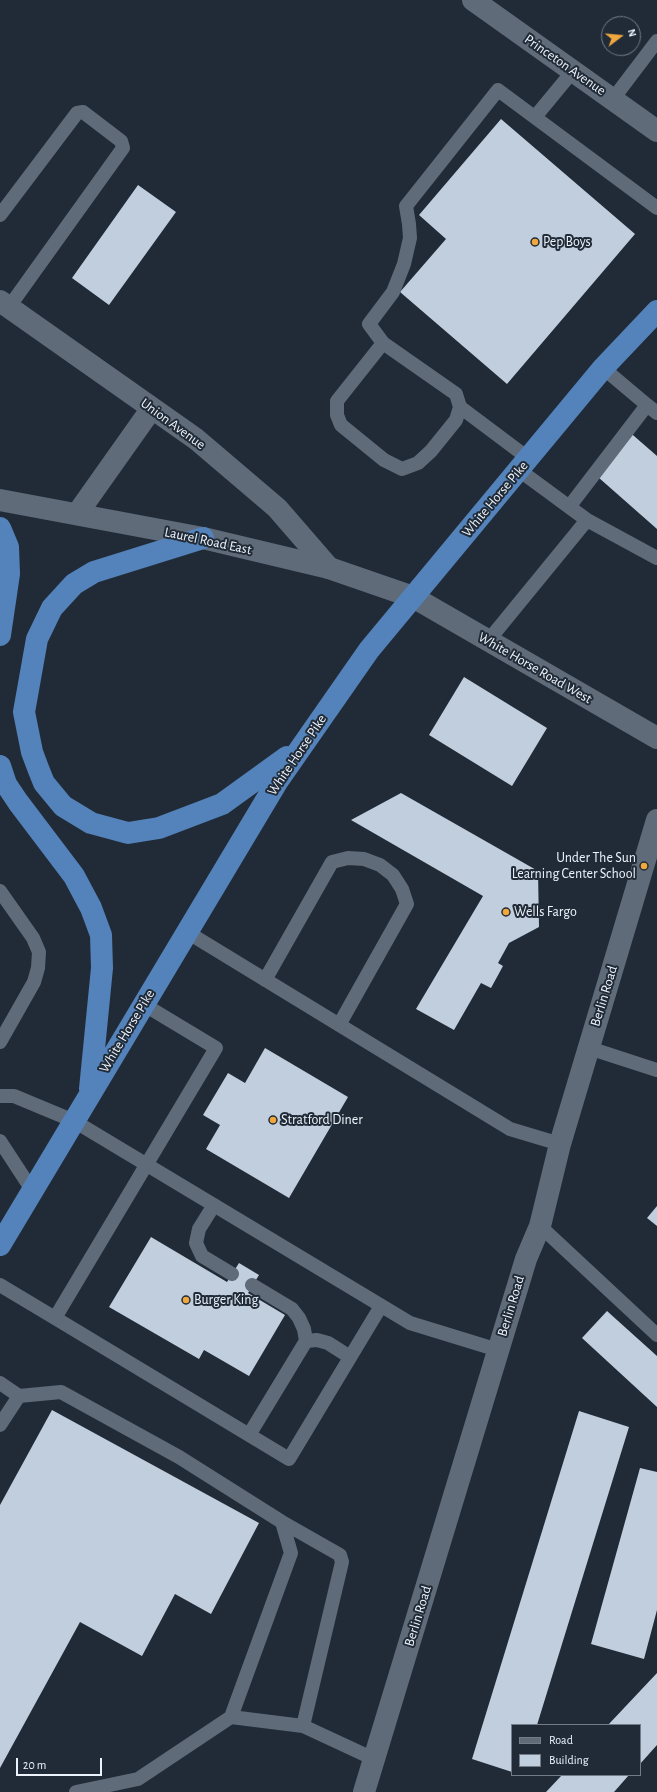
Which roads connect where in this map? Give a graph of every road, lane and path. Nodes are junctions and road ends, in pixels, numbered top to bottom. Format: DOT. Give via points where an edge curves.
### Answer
graph roads {
  1 [pos="473,0"];
  2 [pos="657,41"];
  3 [pos="573,71"];
  4 [pos="614,99"];
  5 [pos="535,117"];
  6 [pos="657,131"];
  7 [pos="657,208"];
  8 [pos="0,215"];
  9 [pos="4,304"];
  10 [pos="657,310"];
  11 [pos="383,343"];
  12 [pos="603,368"];
  13 [pos="460,407"];
  14 [pos="152,408"];
  15 [pos="652,409"];
  16 [pos="523,464"];
  17 [pos="0,500"];
  18 [pos="569,507"];
  19 [pos="77,514"];
  20 [pos="587,520"];
  21 [pos="0,528"];
  22 [pos="203,538"];
  23 [pos="657,558"];
  24 [pos="329,568"];
  25 [pos="413,597"];
  26 [pos="0,635"];
  27 [pos="488,641"];
  28 [pos="657,738"];
  29 [pos="303,745"];
  30 [pos="0,766"];
  31 [pos="657,820"];
  32 [pos="0,891"];
  33 [pos="186,932"];
  34 [pos="265,980"];
  35 [pos="143,1004"];
  36 [pos="339,1024"];
  37 [pos="0,1042"];
  38 [pos="589,1048"];
  39 [pos="657,1070"];
  40 [pos="90,1094"];
  41 [pos="0,1096"];
  42 [pos="74,1121"];
  43 [pos="0,1141"];
  44 [pos="560,1144"];
  45 [pos="147,1165"];
  46 [pos="32,1190"];
  47 [pos="214,1205"];
  48 [pos="540,1226"];
  49 [pos="0,1244"];
  50 [pos="232,1274"];
  51 [pos="0,1285"];
  52 [pos="252,1285"];
  53 [pos="381,1306"];
  54 [pos="55,1318"];
  55 [pos="657,1335"];
  56 [pos="306,1341"];
  57 [pos="498,1350"];
  58 [pos="350,1357"];
  59 [pos="0,1383"];
  60 [pos="19,1396"];
  61 [pos="0,1425"];
  62 [pos="249,1435"];
  63 [pos="282,1522"];
  64 [pos="231,1717"];
  65 [pos="303,1726"];
  66 [pos="374,1759"];
  67 [pos="76,1792"];
  68 [pos="364,1792"];
  1 -- 3 [label="street, Princeton Avenue"];
  2 -- 4 [label="lane"];
  3 -- 4 [label="street, Princeton Avenue"];
  3 -- 5 [label="lane"];
  4 -- 6 [label="street, Princeton Avenue"];
  5 -- 7 [label="lane"];
  5 -- 11 [label="lane" via="498,90 406,206 410,238 404,264 393,292 369,324"];
  8 -- 9 [label="lane" via="78,113 82,112 121,141 123,148"];
  9 -- 14 [label="street, Union Avenue"];
  10 -- 12 [label="highway, White Horse Pike"];
  11 -- 13 [label="lane" via="456,394"];
  11 -- 13 [label="lane" via="337,401 337,415 341,425 384,460 402,469 418,463 431,450 456,420"];
  12 -- 15 [label="lane"];
  12 -- 16 [label="highway, White Horse Pike"];
  13 -- 16 [label="lane"];
  14 -- 19 [label="street"];
  14 -- 24 [label="street, Union Avenue" via="196,439 277,508"];
  15 -- 18 [label="lane"];
  16 -- 18 [label="lane"];
  16 -- 25 [label="highway, White Horse Pike"];
  17 -- 19 [label="street, Laurel Road East"];
  18 -- 20 [label="lane"];
  19 -- 22 [label="street, Laurel Road East"];
  20 -- 23 [label="lane"];
  20 -- 27 [label="lane"];
  21 -- 26 [label="highway" via="8,547 9,574"];
  22 -- 24 [label="street, Laurel Road East"];
  22 -- 29 [label="highway" via="94,572 74,584 52,608 37,639 24,712 32,752 44,783 68,810 91,823 128,833 159,828 222,804"];
  24 -- 25 [label="street, Laurel Road East"];
  25 -- 27 [label="street, White Horse Road West"];
  25 -- 29 [label="highway, White Horse Pike" via="369,650"];
  27 -- 28 [label="street, White Horse Road West"];
  29 -- 33 [label="highway, White Horse Pike" via="277,782"];
  30 -- 40 [label="highway" via="6,784 18,802 74,876 92,908 101,935 102,968"];
  31 -- 38 [label="street, Berlin Road"];
  32 -- 37 [label="lane" via="34,938 39,952 34,982"];
  33 -- 34 [label="lane"];
  33 -- 35 [label="highway, White Horse Pike"];
  34 -- 36 [label="lane"];
  34 -- 36 [label="lane" via="332,862 348,858 364,859 380,865 393,875 402,889 407,904"];
  35 -- 40 [label="highway, White Horse Pike"];
  35 -- 45 [label="lane" via="216,1048"];
  36 -- 44 [label="lane" via="510,1129"];
  38 -- 39 [label="lane"];
  38 -- 44 [label="street, Berlin Road"];
  40 -- 42 [label="highway, White Horse Pike"];
  41 -- 42 [label="lane" via="14,1096"];
  42 -- 45 [label="lane"];
  42 -- 46 [label="highway, White Horse Pike"];
  43 -- 46 [label="lane"];
  44 -- 48 [label="street, Berlin Road"];
  45 -- 47 [label="lane"];
  45 -- 54 [label="lane"];
  46 -- 49 [label="highway, White Horse Pike"];
  47 -- 50 [label="lane" via="199,1229 196,1243 202,1256"];
  47 -- 53 [label="lane"];
  48 -- 55 [label="lane"];
  48 -- 57 [label="street, Berlin Road" via="526,1259"];
  51 -- 54 [label="lane"];
  52 -- 56 [label="lane" via="292,1309 299,1318"];
  53 -- 57 [label="lane" via="410,1323"];
  53 -- 58 [label="lane"];
  54 -- 62 [label="lane"];
  56 -- 58 [label="lane" via="328,1343"];
  56 -- 62 [label="lane"];
  57 -- 66 [label="street, Berlin Road"];
  58 -- 62 [label="lane" via="289,1459"];
  59 -- 60 [label="lane"];
  60 -- 61 [label="lane"];
  60 -- 63 [label="lane" via="61,1392 179,1457"];
  63 -- 64 [label="lane" via="291,1553"];
  63 -- 65 [label="lane" via="340,1555 342,1562"];
  64 -- 65 [label="lane"];
  64 -- 67 [label="lane" via="138,1779"];
  65 -- 66 [label="lane"];
  66 -- 68 [label="street, Berlin Road"];
}
